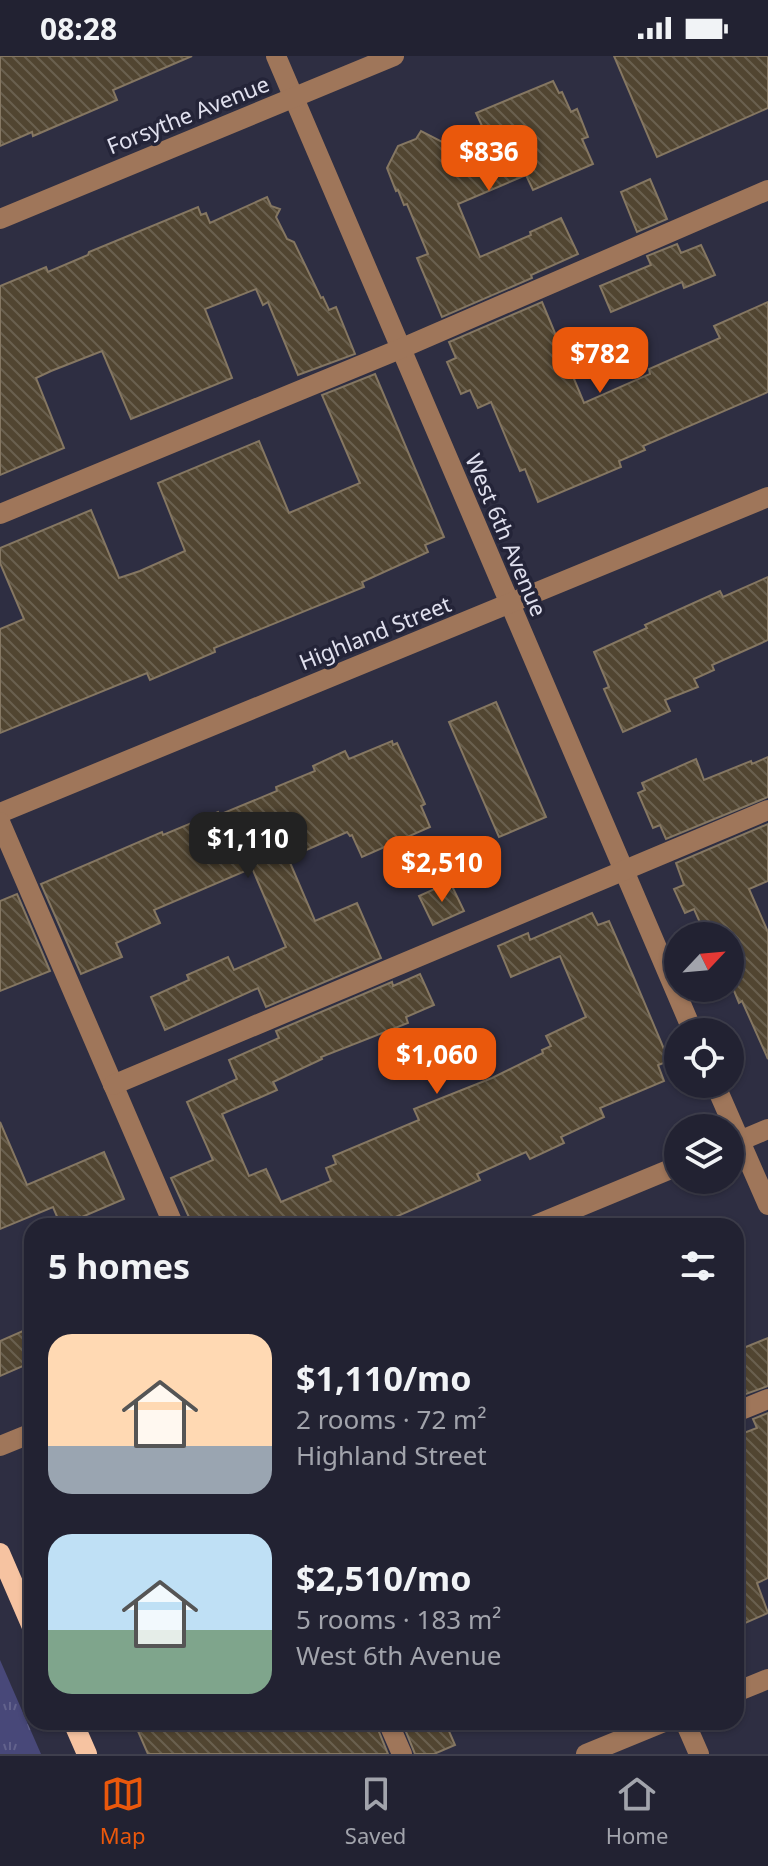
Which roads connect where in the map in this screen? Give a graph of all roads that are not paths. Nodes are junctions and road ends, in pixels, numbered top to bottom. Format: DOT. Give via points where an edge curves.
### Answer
graph roads {
  1 [pos="276,56"];
  2 [pos="394,56"];
  3 [pos="294,97"];
  4 [pos="768,190"];
  5 [pos="0,219"];
  6 [pos="400,349"];
  7 [pos="768,497"];
  8 [pos="0,514"];
  9 [pos="509,604"];
  10 [pos="768,810"];
  11 [pos="0,813"];
  12 [pos="0,822"];
  13 [pos="624,870"];
  14 [pos="687,1018"];
  15 [pos="113,1085"];
  16 [pos="768,1129"];
  17 [pos="744,1139"];
  18 [pos="744,1160"];
  19 [pos="664,1172"];
  20 [pos="768,1205"];
  21 [pos="171,1218"];
  22 [pos="552,1218"];
  23 [pos="768,1399"];
  24 [pos="744,1409"];
  25 [pos="24,1436"];
  26 [pos="0,1446"];
  27 [pos="0,1553"];
  28 [pos="24,1608"];
  29 [pos="768,1679"];
  30 [pos="744,1689"];
  31 [pos="76,1730"];
  32 [pos="392,1730"];
  33 [pos="644,1730"];
  34 [pos="688,1730"];
  35 [pos="87,1754"];
  36 [pos="402,1754"];
  37 [pos="586,1754"];
  38 [pos="699,1754"];
  1 -- 3 [label="street, West 6th Avenue"];
  2 -- 3 [label="street, Forsythe Avenue"];
  3 -- 5 [label="street, Forsythe Avenue"];
  3 -- 6 [label="street, West 6th Avenue"];
  4 -- 6 [label="street"];
  6 -- 8 [label="street"];
  6 -- 9 [label="street, West 6th Avenue"];
  7 -- 9 [label="street, Highland Street"];
  9 -- 11 [label="street, Highland Street"];
  9 -- 13 [label="street, West 6th Avenue"];
  10 -- 13 [label="street"];
  12 -- 15 [label="street"];
  13 -- 14 [label="street, West 6th Avenue"];
  13 -- 15 [label="street"];
  15 -- 21 [label="street"];
  16 -- 17 [label="street"];
  18 -- 20 [label="street"];
  19 -- 22 [label="street"];
  23 -- 24 [label="street"];
  25 -- 26 [label="street"];
  27 -- 28 [label="main road"];
  29 -- 30 [label="street"];
  31 -- 35 [label="main road"];
  32 -- 36 [label="street"];
  33 -- 37 [label="street"];
  34 -- 38 [label="street"];
}
